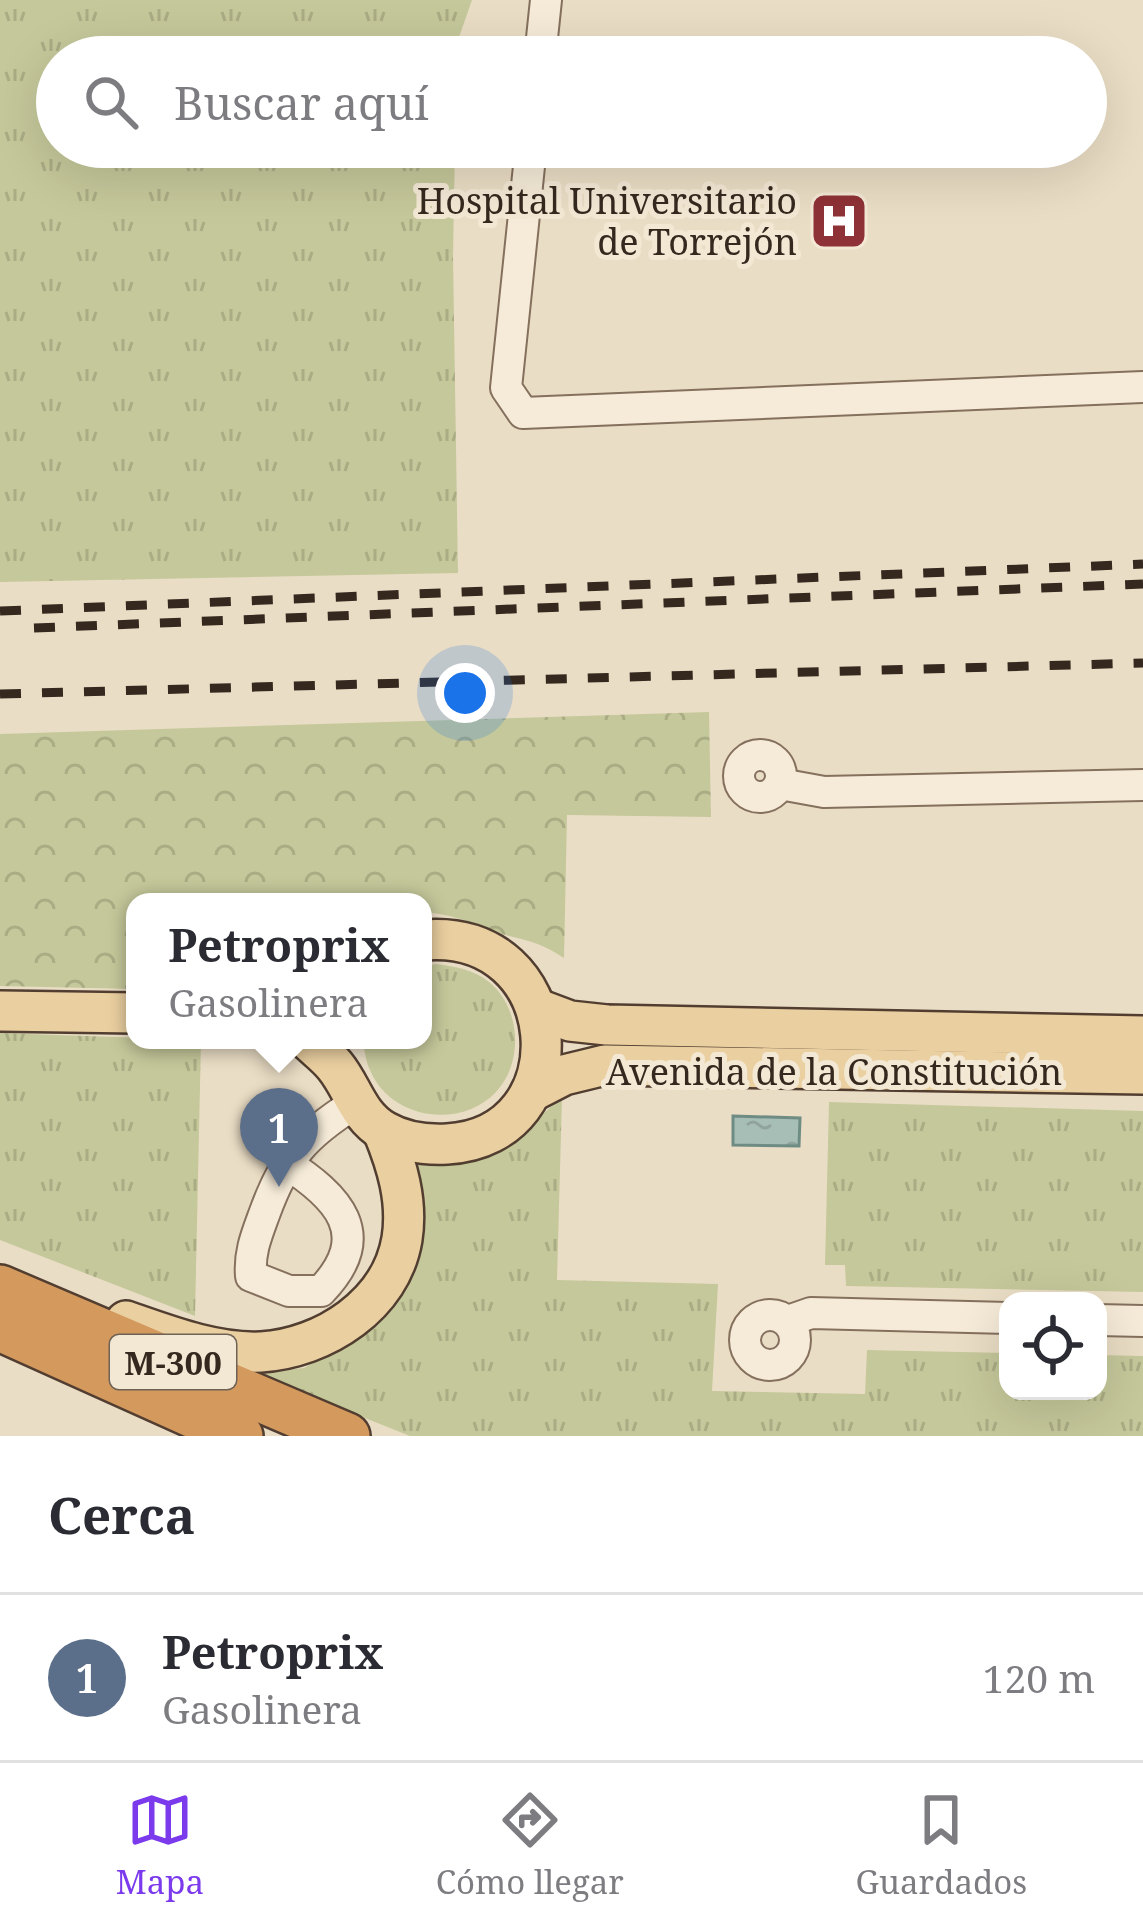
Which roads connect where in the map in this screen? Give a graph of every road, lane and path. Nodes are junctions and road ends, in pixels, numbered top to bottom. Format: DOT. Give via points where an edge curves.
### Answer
graph roads {
  1 [pos="546,0"];
  2 [pos="542,36"];
  3 [pos="529,168"];
  4 [pos="1143,387"];
  5 [pos="780,784"];
  6 [pos="1143,785"];
  7 [pos="432,939"];
  8 [pos="538,1010"];
  9 [pos="0,1011"];
  10 [pos="126,1013"];
  11 [pos="1143,1036"];
  12 [pos="336,1054"];
  13 [pos="1143,1074"];
  14 [pos="531,1092"];
  15 [pos="354,1104"];
  16 [pos="383,1131"];
  17 [pos="284,1162"];
  18 [pos="0,1279"];
  19 [pos="0,1288"];
  20 [pos="999,1318"];
  21 [pos="1107,1320"];
  22 [pos="788,1321"];
  23 [pos="1143,1321"];
  24 [pos="0,1328"];
  25 [pos="240,1436"];
  26 [pos="347,1436"];
  1 -- 2 [label="street"];
  3 -- 4 [label="street" via="506,388 524,413"];
  5 -- 6 [label="street" via="824,792"];
  7 -- 8 [label="main road" via="488,949 519,974"];
  8 -- 11 [label="main road, Avenida de la Constitución" via="607,1025"];
  8 -- 14 [label="main road" via="542,1052"];
  9 -- 10 [label="main road"];
  12 -- 15 [label="main road"];
  13 -- 14 [label="main road, Avenida de la Constitución" via="605,1065"];
  14 -- 16 [label="main road" via="504,1124 466,1143 423,1145"];
  15 -- 16 [label="main road"];
  15 -- 17 [label="street"];
  16 -- 18 [label="main road" via="402,1187 402,1241 376,1298 325,1337 261,1352 190,1343"];
  19 -- 26 [label="highway, M-300"];
  20 -- 22 [label="street" via="812,1313"];
  21 -- 23 [label="street"];
  24 -- 25 [label="highway, M-300"];
}
